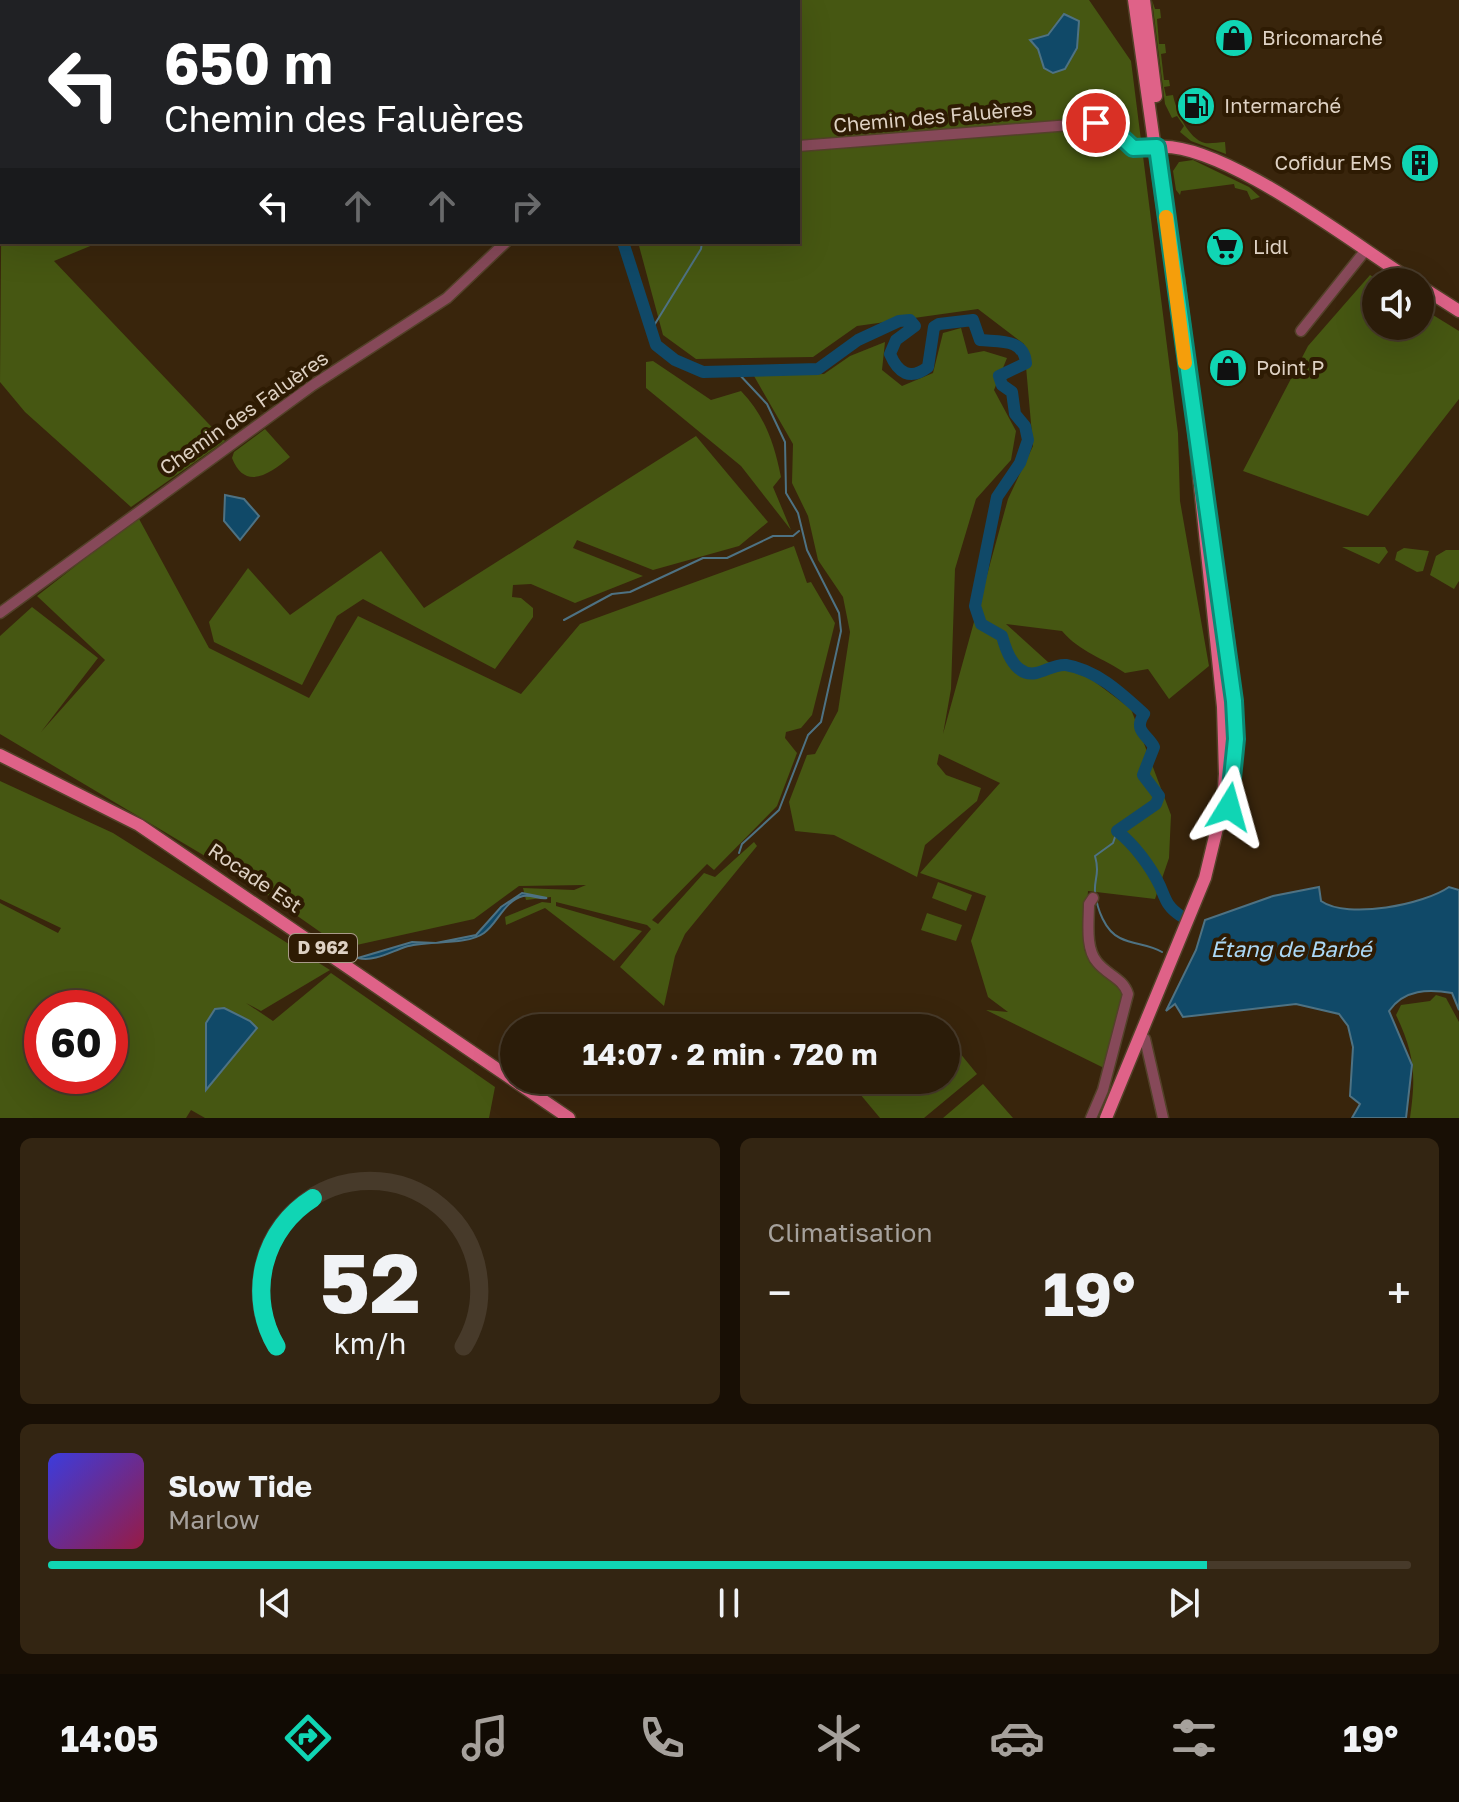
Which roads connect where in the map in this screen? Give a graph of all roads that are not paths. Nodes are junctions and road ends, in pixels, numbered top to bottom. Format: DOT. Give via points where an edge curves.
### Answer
graph roads {
  1 [pos="1134,0"];
  2 [pos="1144,0"];
  3 [pos="800,146"];
  4 [pos="1157,147"];
  5 [pos="504,244"];
  6 [pos="1365,251"];
  7 [pos="1392,268"];
  8 [pos="1434,295"];
  9 [pos="1459,311"];
  10 [pos="1301,331"];
  11 [pos="1193,418"];
  12 [pos="0,613"];
  13 [pos="0,755"];
  14 [pos="0,762"];
  15 [pos="70,787"];
  16 [pos="1093,898"];
  17 [pos="1145,1039"];
  18 [pos="1130,1066"];
  19 [pos="1152,1068"];
  20 [pos="569,1118"];
  21 [pos="1091,1118"];
  22 [pos="1106,1118"];
  23 [pos="1112,1118"];
  24 [pos="1163,1118"];
  1 -- 4 [label="main road"];
  2 -- 4 [label="main road" via="1160,133"];
  3 -- 4 [label="street, Chemin des Faluères" via="1096,123 1111,127 1133,148"];
  4 -- 6 [label="main road" via="1180,147 1226,164"];
  4 -- 11 [label="main road"];
  5 -- 12 [label="street, Chemin des Faluères" via="447,298 313,385"];
  6 -- 7 [label="main road"];
  6 -- 10 [label="street"];
  8 -- 9 [label="main road"];
  11 -- 17 [label="main road" via="1234,701 1234,772 1214,874"];
  11 -- 18 [label="main road" via="1223,707 1223,803 1202,887"];
  13 -- 15 [label="main road, Rocade Est / D 962"];
  14 -- 15 [label="main road, Rocade Est / D 962"];
  15 -- 20 [label="main road, Rocade Est / D 962" via="223,879"];
  16 -- 21 [label="street" via="1090,948 1095,961 1125,984 1128,994"];
  17 -- 18 [label="main road"];
  17 -- 19 [label="street"];
  18 -- 19 [label="street" via="1144,1062"];
  18 -- 22 [label="main road"];
  18 -- 23 [label="main road"];
  19 -- 24 [label="street"];
}
